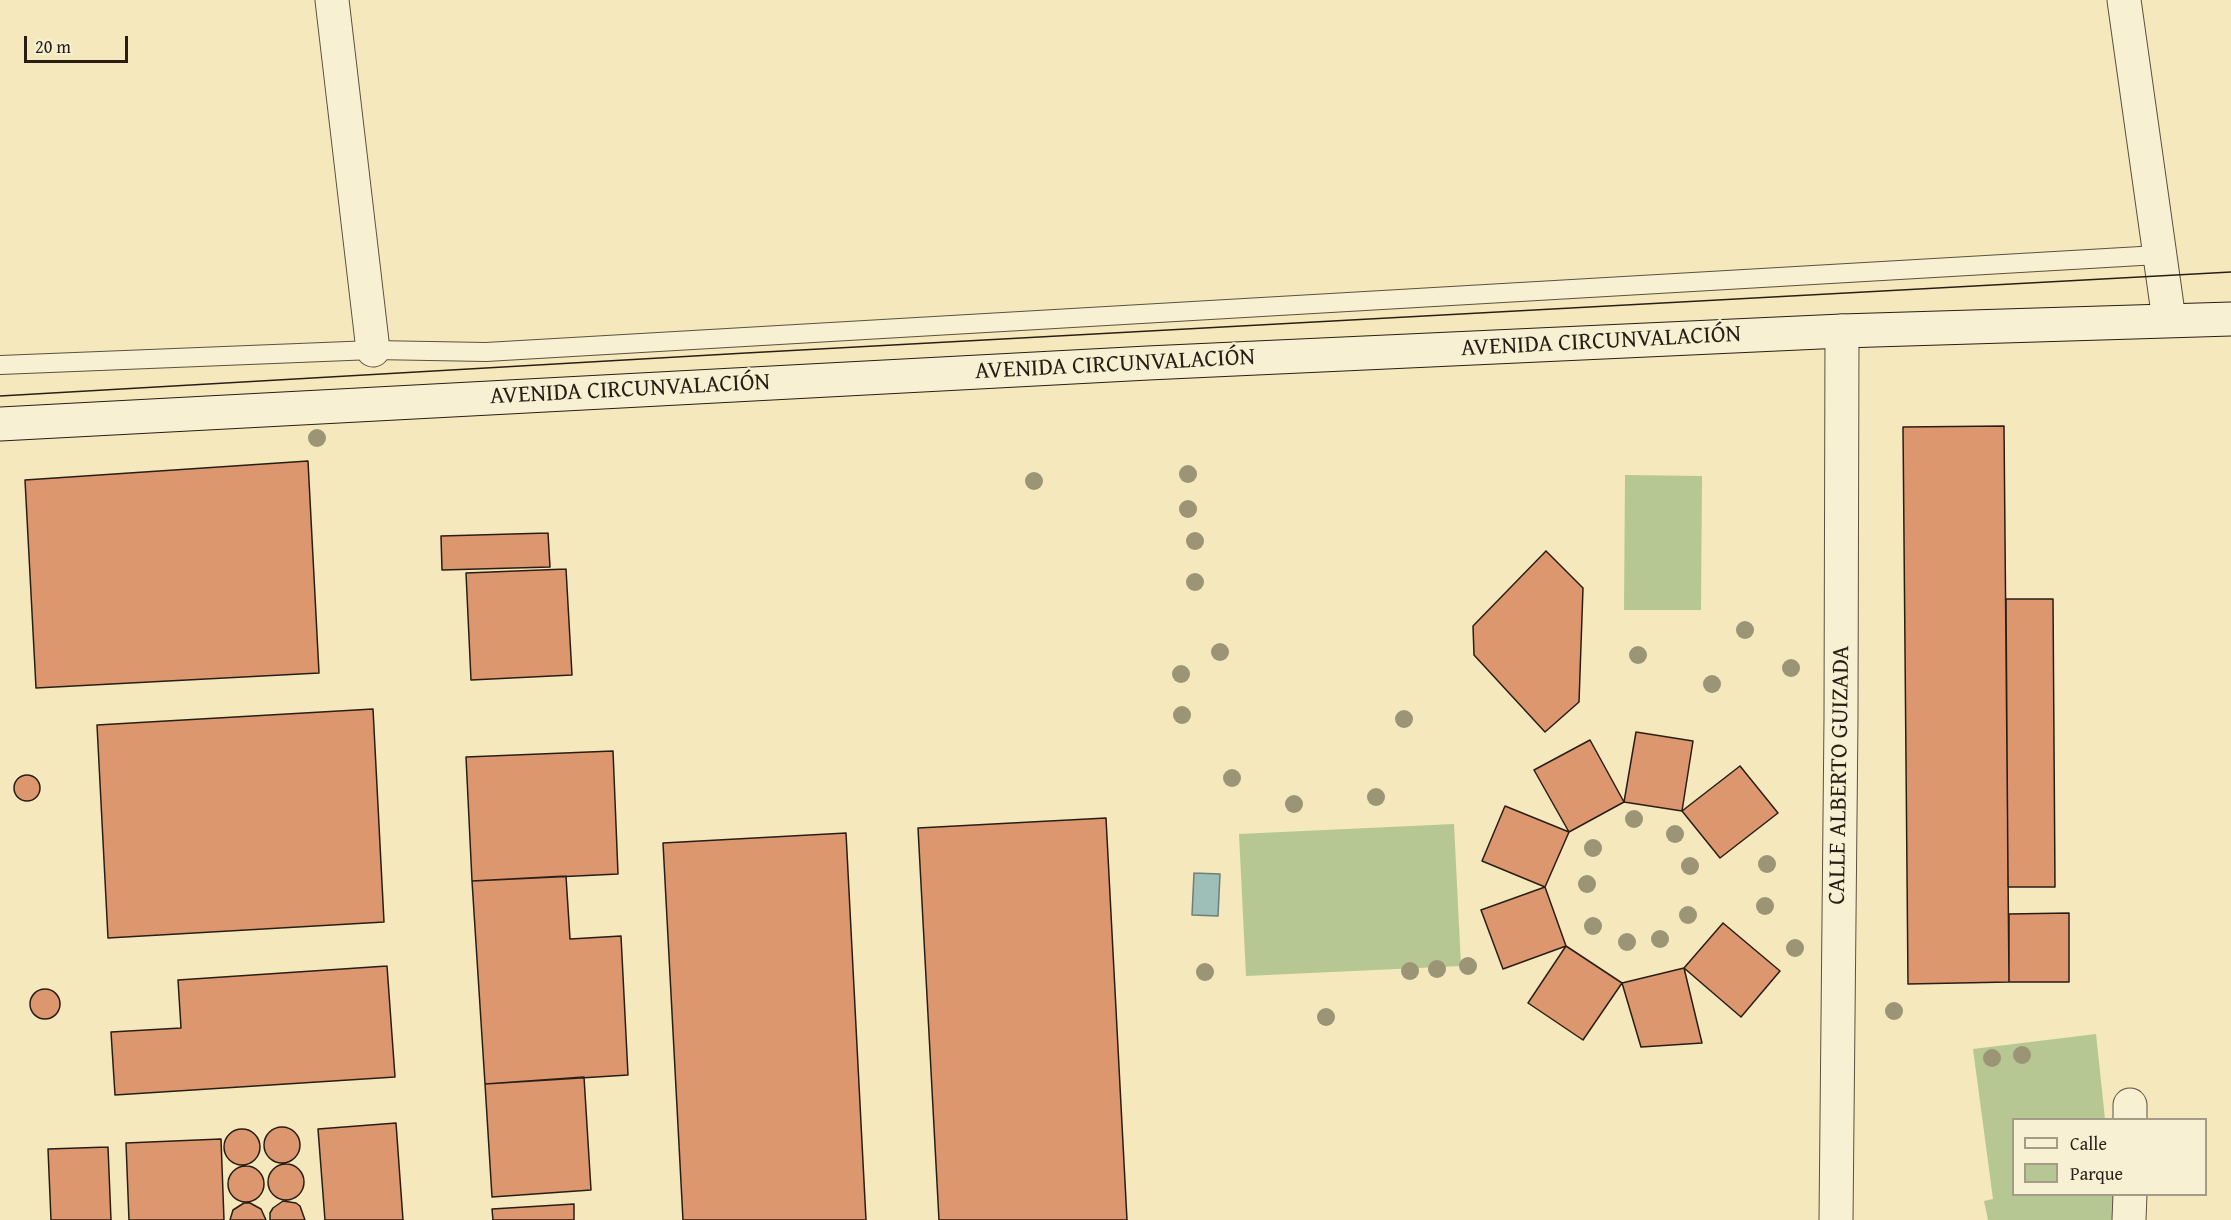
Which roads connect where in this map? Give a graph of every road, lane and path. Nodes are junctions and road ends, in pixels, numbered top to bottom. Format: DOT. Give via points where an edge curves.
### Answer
graph roads {
  1 [pos="332,0"];
  2 [pos="2124,0"];
  3 [pos="2158,255"];
  4 [pos="2231,319"];
  5 [pos="2169,320"];
  6 [pos="1842,331"];
  7 [pos="373,350"];
  8 [pos="0,365"];
  9 [pos="0,424"];
  10 [pos="2130,1196"];
  11 [pos="1836,1220"];
  12 [pos="2129,1220"];
  1 -- 7 [label="street"];
  2 -- 3 [label="street"];
  3 -- 5 [label="street"];
  3 -- 7 [label="lane, AVENIDA CIRCUNVALACIÓN" via="498,352"];
  4 -- 5 [label="street, AVENIDA CIRCUNVALACIÓN"];
  5 -- 6 [label="street, AVENIDA CIRCUNVALACIÓN"];
  6 -- 9 [label="street, AVENIDA CIRCUNVALACIÓN" via="1136,363"];
  6 -- 11 [label="street, CALLE ALBERTO GUIZADA"];
  7 -- 8 [label="lane, AVENIDA CIRCUNVALACIÓN"];
  10 -- 12 [label="street"];
}
